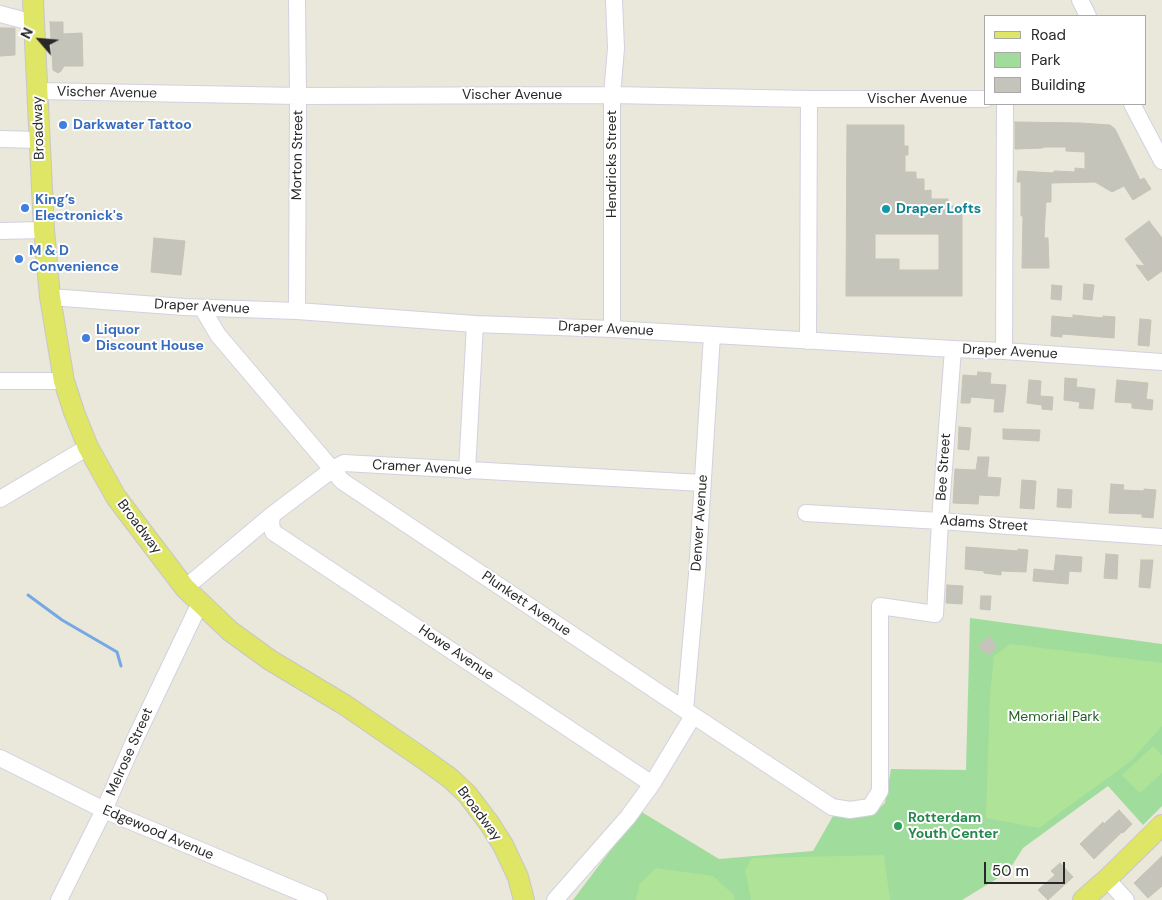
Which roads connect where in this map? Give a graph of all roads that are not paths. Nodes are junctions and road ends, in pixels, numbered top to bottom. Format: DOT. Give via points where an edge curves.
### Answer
graph roads {
  1 [pos="33,0"];
  2 [pos="297,0"];
  3 [pos="614,0"];
  4 [pos="1080,0"];
  5 [pos="0,14"];
  6 [pos="1088,15"];
  7 [pos="34,23"];
  8 [pos="38,92"];
  9 [pos="612,95"];
  10 [pos="298,96"];
  11 [pos="808,99"];
  12 [pos="984,99"];
  13 [pos="1005,105"];
  14 [pos="1133,105"];
  15 [pos="0,139"];
  16 [pos="39,140"];
  17 [pos="1158,144"];
  18 [pos="1162,161"];
  19 [pos="44,230"];
  20 [pos="0,231"];
  21 [pos="50,297"];
  22 [pos="202,308"];
  23 [pos="297,311"];
  24 [pos="475,324"];
  25 [pos="612,329"];
  26 [pos="712,335"];
  27 [pos="808,341"];
  28 [pos="953,349"];
  29 [pos="1004,351"];
  30 [pos="1162,362"];
  31 [pos="0,381"];
  32 [pos="64,381"];
  33 [pos="88,446"];
  34 [pos="333,469"];
  35 [pos="466,471"];
  36 [pos="702,483"];
  37 [pos="0,499"];
  38 [pos="806,514"];
  39 [pos="272,515"];
  40 [pos="940,521"];
  41 [pos="1162,537"];
  42 [pos="185,588"];
  43 [pos="200,603"];
  44 [pos="689,713"];
  45 [pos="0,758"];
  46 [pos="880,772"];
  47 [pos="652,784"];
  48 [pos="104,810"];
  49 [pos="1162,825"];
  50 [pos="1107,879"];
  51 [pos="310,898"];
  52 [pos="58,900"];
  53 [pos="524,900"];
  54 [pos="555,900"];
  55 [pos="1083,900"];
  56 [pos="1126,900"];
  1 -- 7 [label="main road, Broadway"];
  2 -- 10 [label="street, Morton Street"];
  3 -- 9 [label="street, Hendricks Street" via="616,48"];
  4 -- 6 [label="street"];
  5 -- 7 [label="street"];
  7 -- 8 [label="main road, Broadway"];
  8 -- 10 [label="street, Vischer Avenue"];
  8 -- 16 [label="main road, Broadway"];
  9 -- 10 [label="street, Vischer Avenue"];
  9 -- 11 [label="street, Vischer Avenue"];
  9 -- 25 [label="street, Hendricks Street"];
  10 -- 23 [label="street, Morton Street"];
  11 -- 12 [label="street, Vischer Avenue"];
  11 -- 27 [label="street"];
  13 -- 29 [label="street"];
  14 -- 17 [label="street"];
  15 -- 16 [label="street"];
  16 -- 19 [label="main road, Broadway"];
  17 -- 18 [label="street"];
  19 -- 20 [label="street"];
  19 -- 21 [label="main road, Broadway"];
  21 -- 22 [label="street, Draper Avenue"];
  21 -- 32 [label="main road, Broadway"];
  22 -- 23 [label="street, Draper Avenue"];
  22 -- 34 [label="street, Plunkett Avenue" via="218,335"];
  23 -- 24 [label="street, Draper Avenue"];
  24 -- 25 [label="street, Draper Avenue"];
  24 -- 35 [label="street"];
  25 -- 26 [label="street, Draper Avenue"];
  26 -- 27 [label="street, Draper Avenue"];
  26 -- 36 [label="street, Denver Avenue"];
  27 -- 28 [label="street, Draper Avenue"];
  28 -- 29 [label="street, Draper Avenue"];
  28 -- 40 [label="street, Bee Street"];
  29 -- 30 [label="street, Draper Avenue"];
  31 -- 32 [label="street"];
  32 -- 33 [label="main road, Broadway"];
  33 -- 37 [label="street"];
  33 -- 42 [label="main road, Broadway" via="116,497"];
  34 -- 35 [label="street, Cramer Avenue" via="344,463"];
  34 -- 39 [label="street, Cramer Avenue"];
  34 -- 44 [label="street, Plunkett Avenue" via="342,481"];
  35 -- 36 [label="street, Cramer Avenue"];
  36 -- 44 [label="street, Denver Avenue"];
  38 -- 40 [label="street, Adams Street"];
  39 -- 42 [label="street, Cramer Avenue"];
  39 -- 47 [label="street, Howe Avenue" via="273,532"];
  40 -- 41 [label="street, Adams Street"];
  40 -- 46 [label="street, Bee Street" via="935,614 880,606"];
  42 -- 43 [label="main road, Broadway"];
  43 -- 48 [label="street, Melrose Street"];
  43 -- 53 [label="main road, Broadway" via="230,631 270,660 345,705 450,778 467,794 503,845"];
  44 -- 46 [label="street, Plunkett Avenue" via="832,807 850,810 870,807 880,790"];
  44 -- 47 [label="street, Denver Avenue"];
  45 -- 48 [label="street, Edgewood Avenue"];
  47 -- 54 [label="street, Denver Avenue" via="628,818"];
  48 -- 51 [label="street, Edgewood Avenue"];
  48 -- 52 [label="street, Melrose Street"];
  49 -- 50 [label="main road"];
  50 -- 55 [label="main road"];
  50 -- 56 [label="street"];
}
